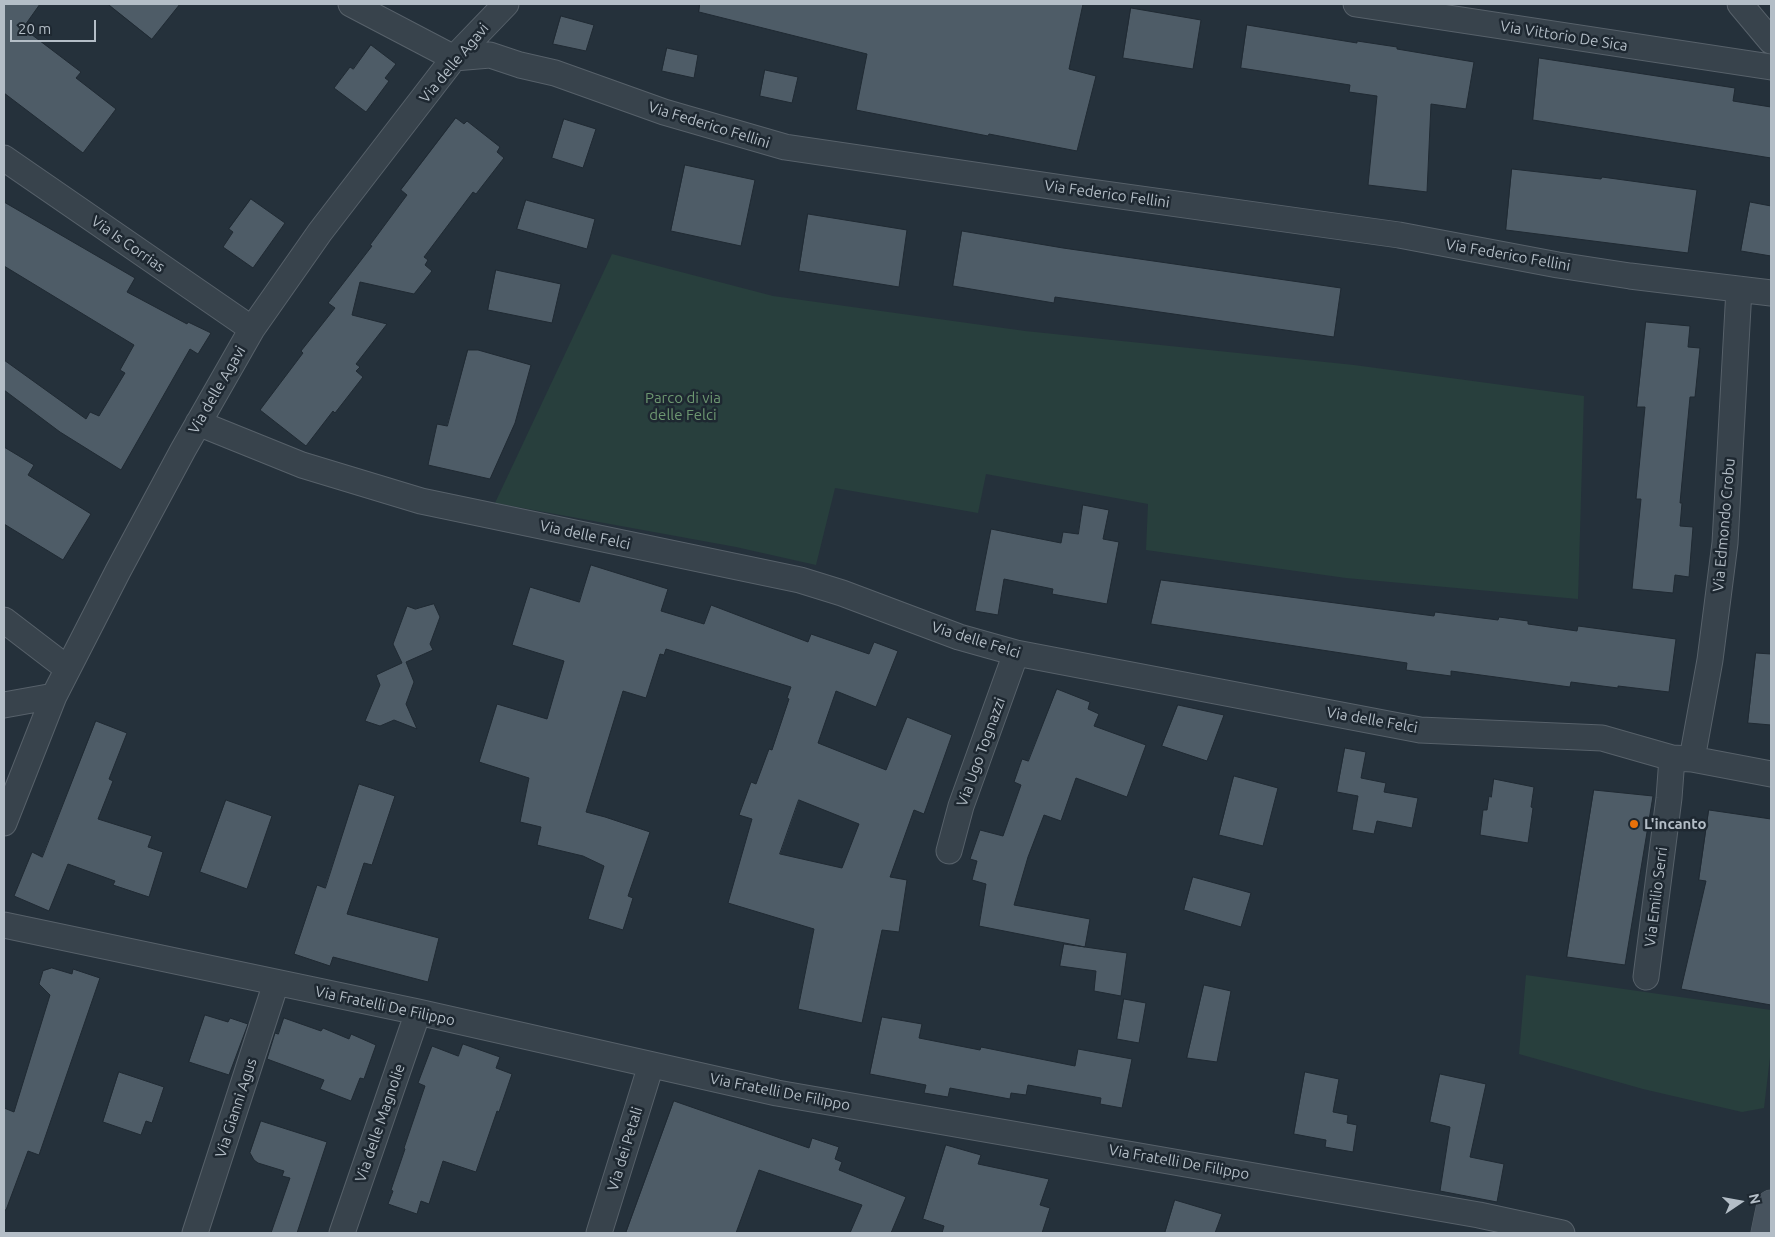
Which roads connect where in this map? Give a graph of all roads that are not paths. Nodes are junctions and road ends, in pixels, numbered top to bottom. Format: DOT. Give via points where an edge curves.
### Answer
graph roads {
  1 [pos="351,4"];
  2 [pos="506,4"];
  3 [pos="1356,4"];
  4 [pos="1740,4"];
  5 [pos="1771,40"];
  6 [pos="454,58"];
  7 [pos="1771,68"];
  8 [pos="4,158"];
  9 [pos="1739,288"];
  10 [pos="1771,293"];
  11 [pos="252,328"];
  12 [pos="198,423"];
  13 [pos="4,620"];
  14 [pos="1016,653"];
  15 [pos="68,668"];
  16 [pos="54,696"];
  17 [pos="4,705"];
  18 [pos="1682,758"];
  19 [pos="1771,774"];
  20 [pos="4,823"];
  21 [pos="949,851"];
  22 [pos="4,925"];
  23 [pos="1646,977"];
  24 [pos="276,984"];
  25 [pos="418,1012"];
  26 [pos="651,1065"];
  27 [pos="1771,1204"];
  28 [pos="195,1233"];
  29 [pos="342,1233"];
  30 [pos="599,1233"];
  31 [pos="1562,1233"];
  32 [pos="1765,1233"];
  1 -- 6 [label="street"];
  2 -- 6 [label="street, Via delle Agavi"];
  3 -- 7 [label="street, Via Vittorio De Sica"];
  4 -- 5 [label="street"];
  6 -- 9 [label="street, Via Federico Fellini" via="490,54 555,73 664,112 785,147 1399,235 1630,276"];
  6 -- 11 [label="street, Via delle Agavi" via="320,232"];
  8 -- 11 [label="street, Via Is Corrias"];
  9 -- 10 [label="street, Via Federico Fellini"];
  9 -- 18 [label="street, Via Edmondo Crobu" via="1725,543 1710,660"];
  11 -- 12 [label="street, Via delle Agavi"];
  12 -- 14 [label="street, Via delle Felci" via="302,465 421,501 800,580 959,637"];
  12 -- 15 [label="street, Via delle Agavi"];
  13 -- 15 [label="street"];
  14 -- 18 [label="street, Via delle Felci" via="1420,730 1602,738"];
  14 -- 21 [label="street, Via Ugo Tognazzi" via="961,806"];
  15 -- 16 [label="street, Via delle Agavi"];
  16 -- 17 [label="street"];
  16 -- 20 [label="street, Via delle Agavi"];
  18 -- 19 [label="street, Via delle Felci"];
  18 -- 23 [label="street, Via Emilio Serri" via="1669,798"];
  22 -- 24 [label="street, Via Fratelli De Filippo"];
  24 -- 25 [label="street, Via Fratelli De Filippo"];
  24 -- 28 [label="street, Via Gianni Agus"];
  25 -- 26 [label="street, Via Fratelli De Filippo"];
  25 -- 29 [label="street, Via delle Magnolie"];
  26 -- 30 [label="street, Via dei Petali"];
  26 -- 31 [label="street, Via Fratelli De Filippo" via="777,1093 1378,1188"];
  27 -- 32 [label="street"];
}
